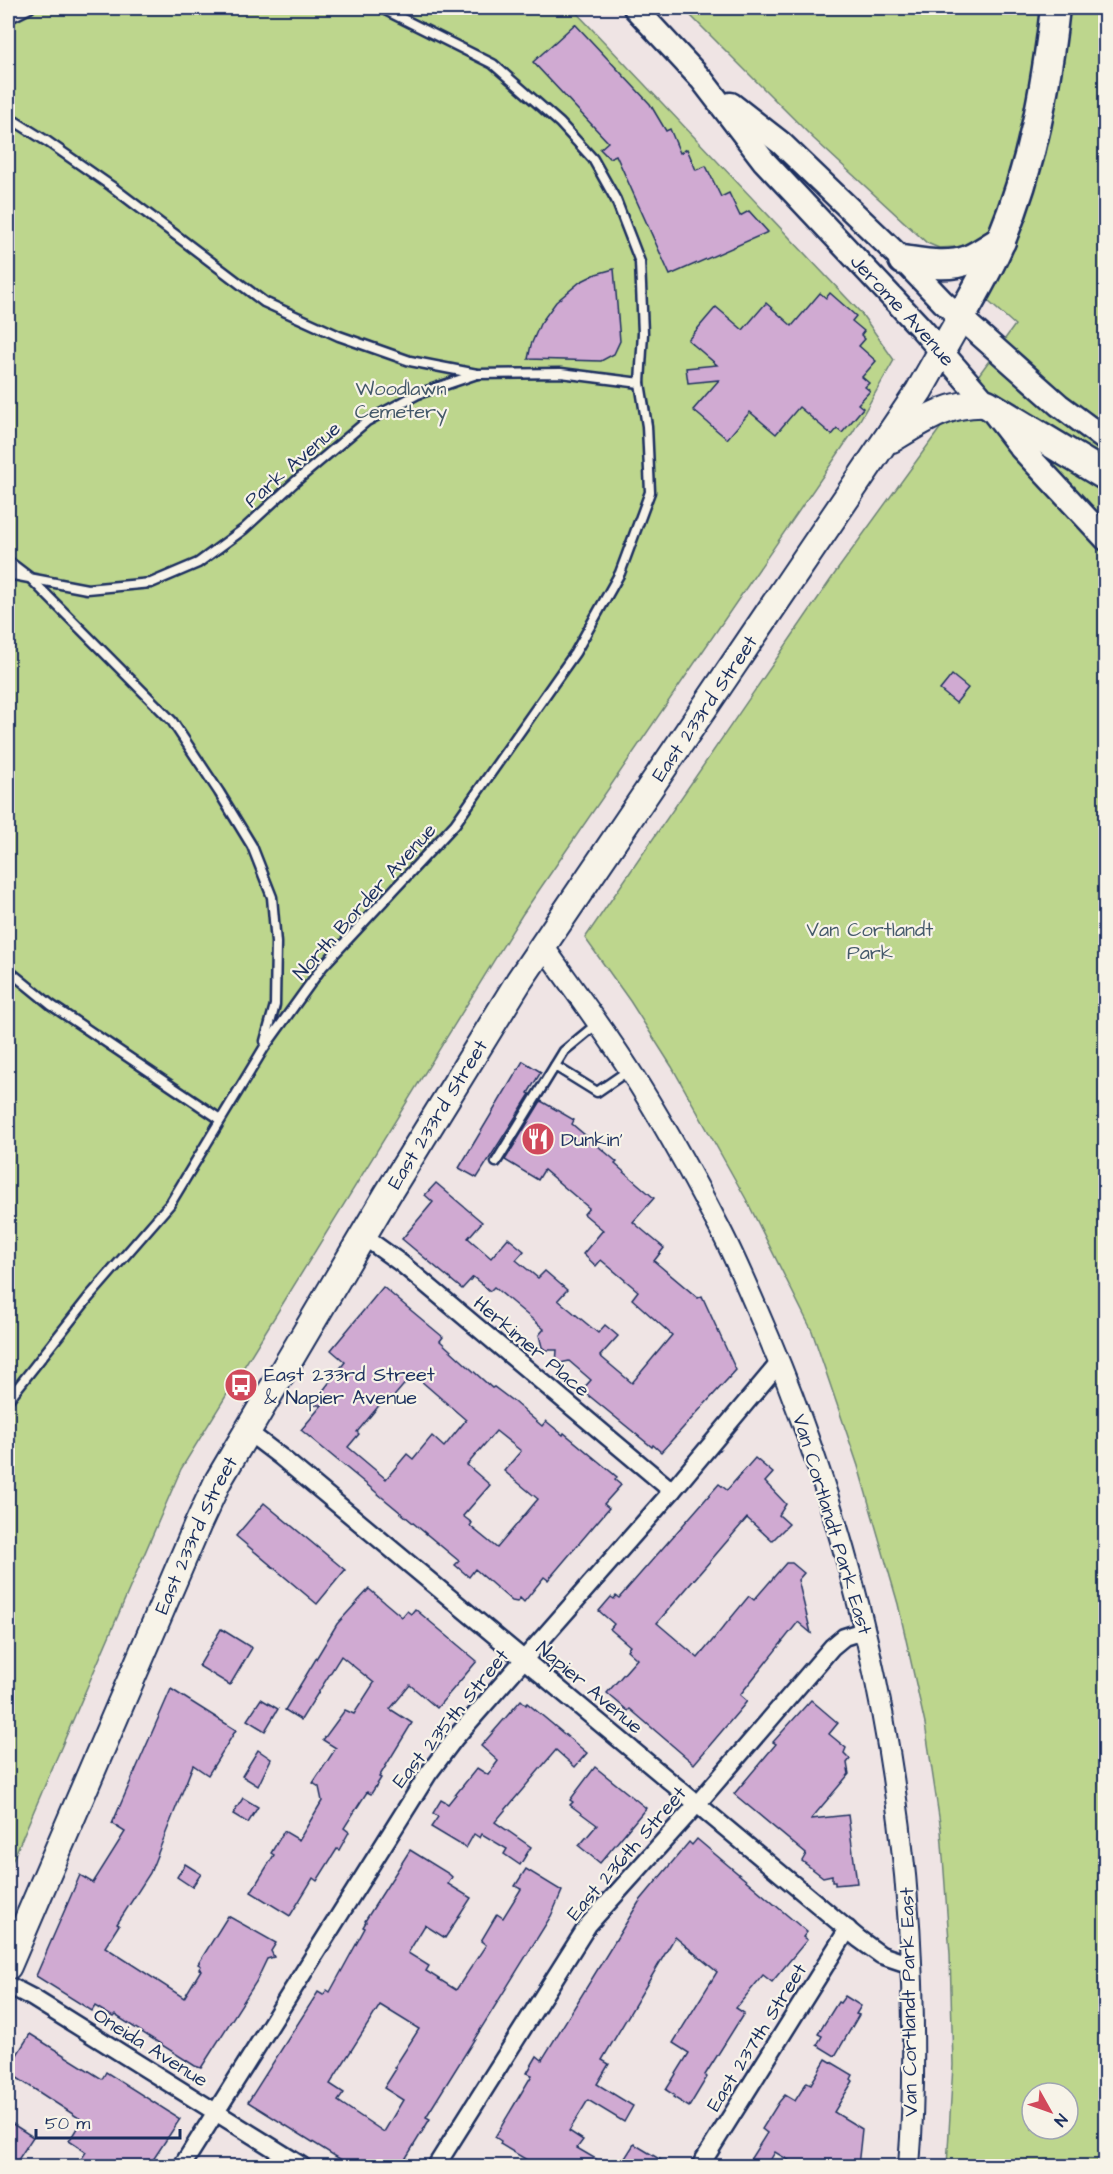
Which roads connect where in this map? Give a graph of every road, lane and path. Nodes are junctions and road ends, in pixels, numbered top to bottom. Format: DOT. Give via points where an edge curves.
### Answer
graph roads {
  1 [pos="30,8"];
  2 [pos="381,8"];
  3 [pos="635,8"];
  4 [pos="1055,8"];
  5 [pos="8,19"];
  6 [pos="702,80"];
  7 [pos="8,117"];
  8 [pos="1001,241"];
  9 [pos="903,260"];
  10 [pos="961,317"];
  11 [pos="942,351"];
  12 [pos="477,374"];
  13 [pos="640,383"];
  14 [pos="987,405"];
  15 [pos="1106,440"];
  16 [pos="882,446"];
  17 [pos="1106,476"];
  18 [pos="1106,539"];
  19 [pos="8,561"];
  20 [pos="8,574"];
  21 [pos="28,577"];
  22 [pos="543,946"];
  23 [pos="8,970"];
  24 [pos="598,1023"];
  25 [pos="264,1048"];
  26 [pos="555,1066"];
  27 [pos="630,1070"];
  28 [pos="220,1119"];
  29 [pos="496,1162"];
  30 [pos="363,1236"];
  31 [pos="780,1362"];
  32 [pos="8,1400"];
  33 [pos="247,1431"];
  34 [pos="672,1491"];
  35 [pos="866,1630"];
  36 [pos="524,1659"];
  37 [pos="698,1803"];
  38 [pos="848,1929"];
  39 [pos="911,1965"];
  40 [pos="8,1966"];
  41 [pos="8,1985"];
  42 [pos="215,2112"];
  43 [pos="182,2166"];
  44 [pos="302,2166"];
  45 [pos="436,2166"];
  46 [pos="700,2166"];
  47 [pos="909,2166"];
  1 -- 5 [label="lane"];
  2 -- 13 [label="lane, North Border Avenue" via="493,64 560,123 593,159 616,200 640,262"];
  3 -- 6 [label="main road, Jerome Avenue"];
  4 -- 8 [label="highway" via="1035,133"];
  6 -- 9 [label="main road, Jerome Avenue" via="781,143"];
  6 -- 11 [label="main road, Jerome Avenue" via="764,161"];
  7 -- 12 [label="lane" via="111,186 264,302 339,336 410,361"];
  8 -- 9 [label="highway" via="960,262"];
  8 -- 10 [label="highway"];
  9 -- 10 [label="main road, Jerome Avenue"];
  10 -- 11 [label="main road, East 233rd Street"];
  10 -- 15 [label="main road, Jerome Avenue" via="1059,405"];
  11 -- 14 [label="main road, Jerome Avenue"];
  11 -- 16 [label="main road, East 233rd Street"];
  12 -- 13 [label="lane, Park Avenue" via="561,373"];
  12 -- 21 [label="lane, Park Avenue" via="418,394 367,421 244,529 198,563 151,583 87,589"];
  13 -- 25 [label="lane, North Border Avenue" via="647,426 650,492 620,573 580,643 455,824 323,966"];
  14 -- 16 [label="main road" via="958,405 937,412"];
  14 -- 17 [label="highway"];
  14 -- 18 [label="main road, Jerome Avenue" via="1021,448"];
  16 -- 22 [label="main road, East 233rd Street"];
  19 -- 21 [label="lane"];
  20 -- 21 [label="lane, Park Avenue"];
  21 -- 25 [label="lane" via="172,722 252,846 272,897 276,943 275,1005"];
  22 -- 24 [label="street, Van Cortlandt Park East"];
  22 -- 30 [label="main road, East 233rd Street"];
  23 -- 28 [label="lane" via="51,1005"];
  24 -- 26 [label="lane" via="564,1051"];
  24 -- 27 [label="street, Van Cortlandt Park East"];
  25 -- 28 [label="lane, North Border Avenue"];
  26 -- 27 [label="lane" via="597,1092"];
  26 -- 29 [label="lane"];
  27 -- 31 [label="street, Van Cortlandt Park East" via="721,1231"];
  28 -- 32 [label="lane, North Border Avenue" via="170,1204 89,1297"];
  30 -- 33 [label="main road, East 233rd Street"];
  30 -- 34 [label="street, Herkimer Place" via="402,1264"];
  31 -- 34 [label="street, East 235th Street"];
  31 -- 35 [label="street, Van Cortlandt Park East" via="835,1516"];
  33 -- 36 [label="street, Napier Avenue"];
  33 -- 40 [label="main road, East 233rd Street" via="201,1517"];
  34 -- 36 [label="street, East 235th Street"];
  35 -- 37 [label="street, East 236th Street" via="844,1637 832,1647"];
  35 -- 39 [label="street, Van Cortlandt Park East" via="898,1809"];
  36 -- 37 [label="street, Napier Avenue"];
  36 -- 42 [label="street, East 235th Street" via="455,1738 416,1791"];
  37 -- 38 [label="street, Napier Avenue"];
  37 -- 45 [label="street, East 236th Street" via="588,1925"];
  38 -- 39 [label="street, Napier Avenue" via="881,1954"];
  38 -- 46 [label="street, East 237th Street"];
  39 -- 47 [label="street, Van Cortlandt Park East"];
  41 -- 42 [label="street, Oneida Avenue"];
  42 -- 43 [label="street, East 235th Street"];
  42 -- 44 [label="street, Oneida Avenue"];
}
